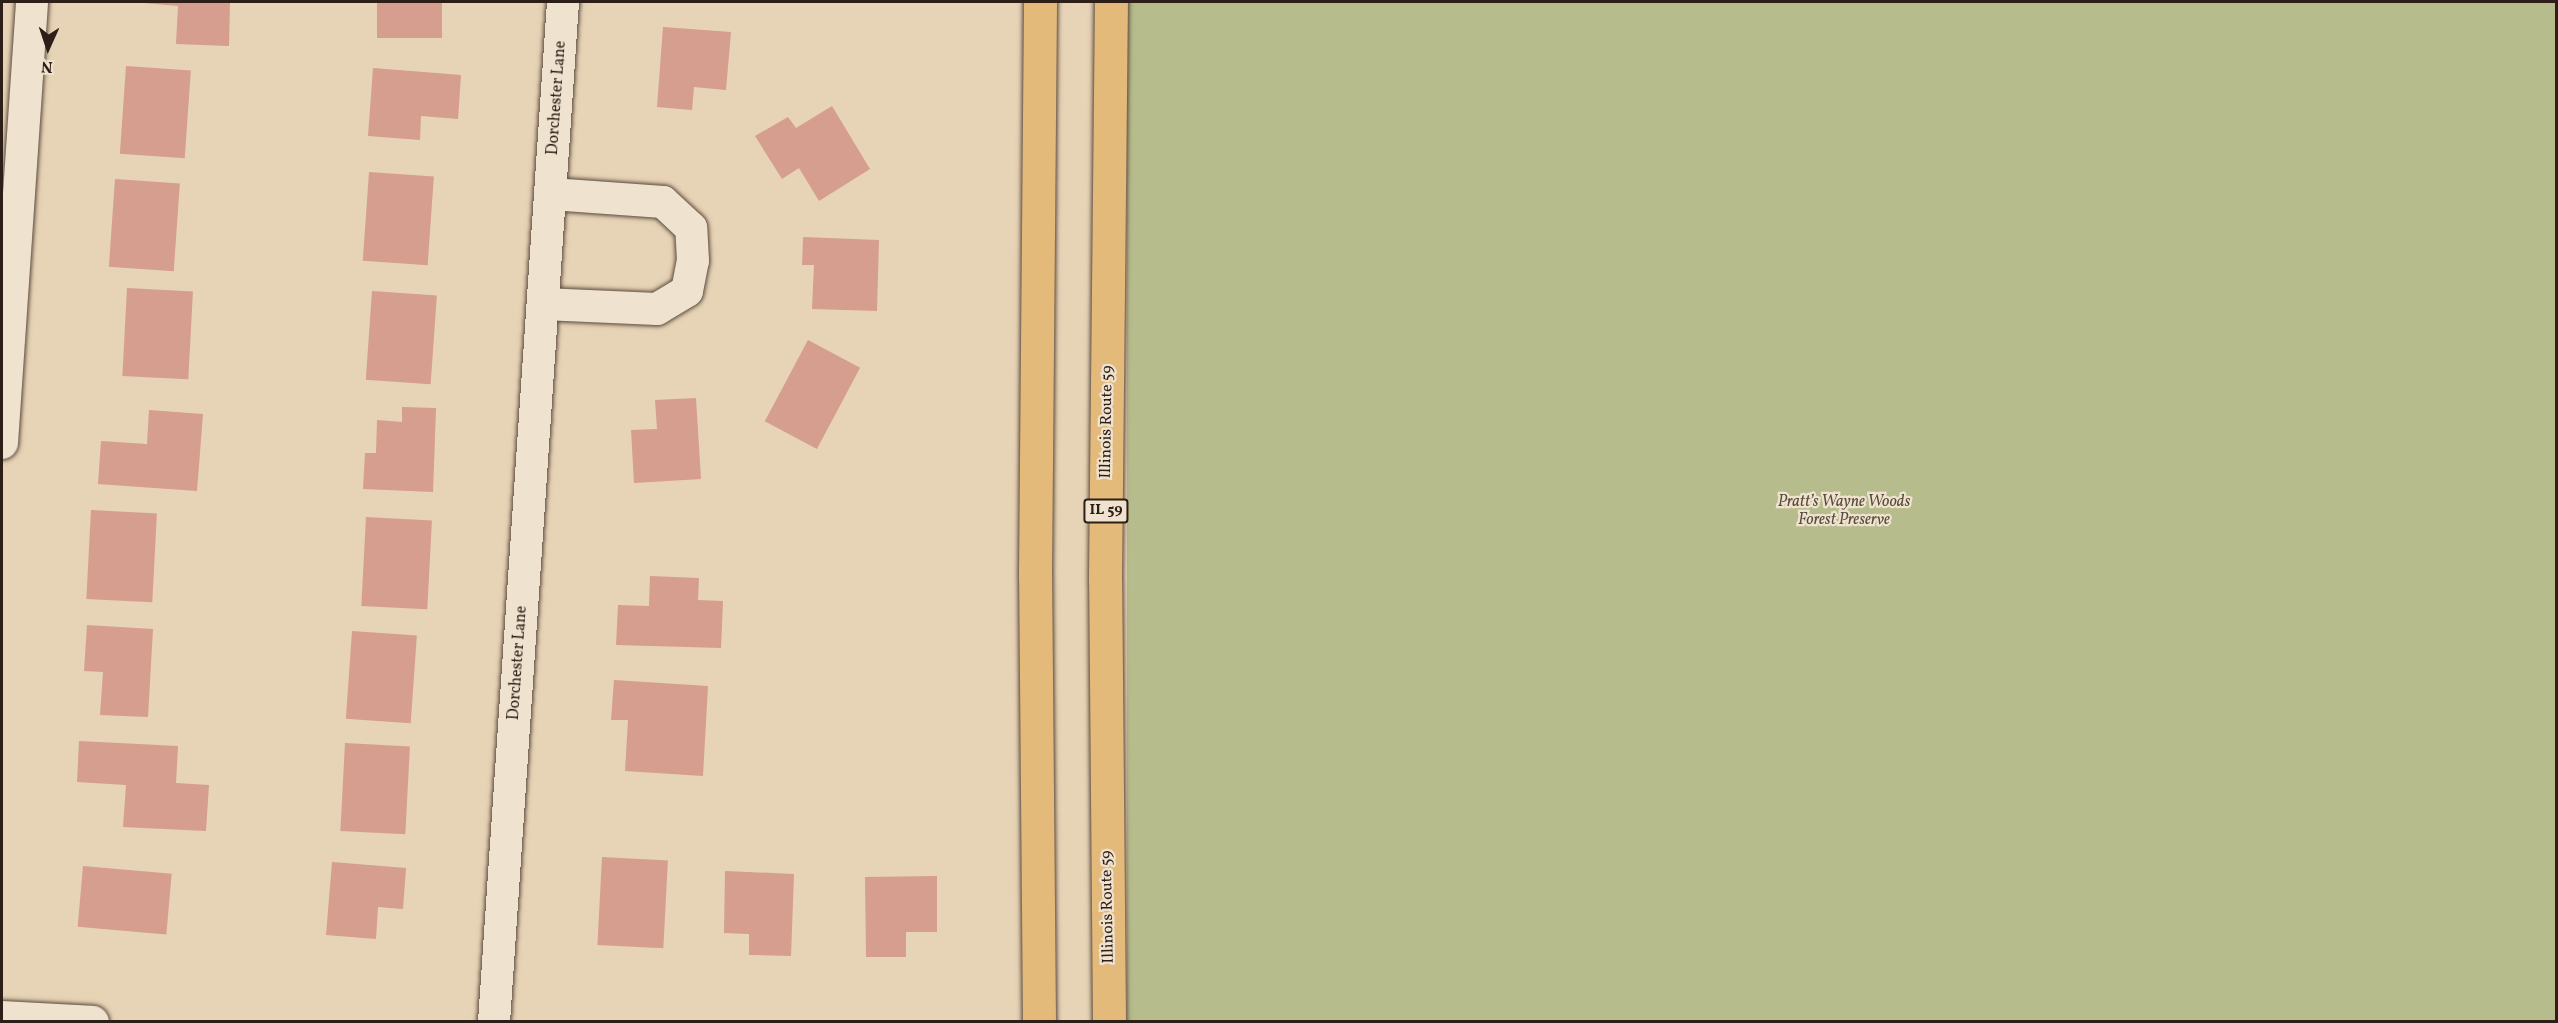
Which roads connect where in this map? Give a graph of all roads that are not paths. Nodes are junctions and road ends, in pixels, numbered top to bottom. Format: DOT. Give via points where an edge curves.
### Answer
graph roads {
  1 [pos="32,2"];
  2 [pos="563,2"];
  3 [pos="1040,2"];
  4 [pos="1111,2"];
  5 [pos="551,194"];
  6 [pos="543,304"];
  7 [pos="2,443"];
  8 [pos="2,1017"];
  9 [pos="93,1022"];
  10 [pos="494,1022"];
  11 [pos="1039,1022"];
  12 [pos="1109,1022"];
  1 -- 7 [label="street"];
  2 -- 5 [label="street, Dorchester Lane"];
  3 -- 11 [label="main road" via="1035,576"];
  4 -- 12 [label="main road, Illinois Route 59 / IL 59" via="1105,580"];
  5 -- 6 [label="street, Dorchester Lane"];
  5 -- 6 [label="street" via="663,202 691,228 693,261 687,291 657,309"];
  6 -- 10 [label="street, Dorchester Lane"];
  8 -- 9 [label="street"];
}
